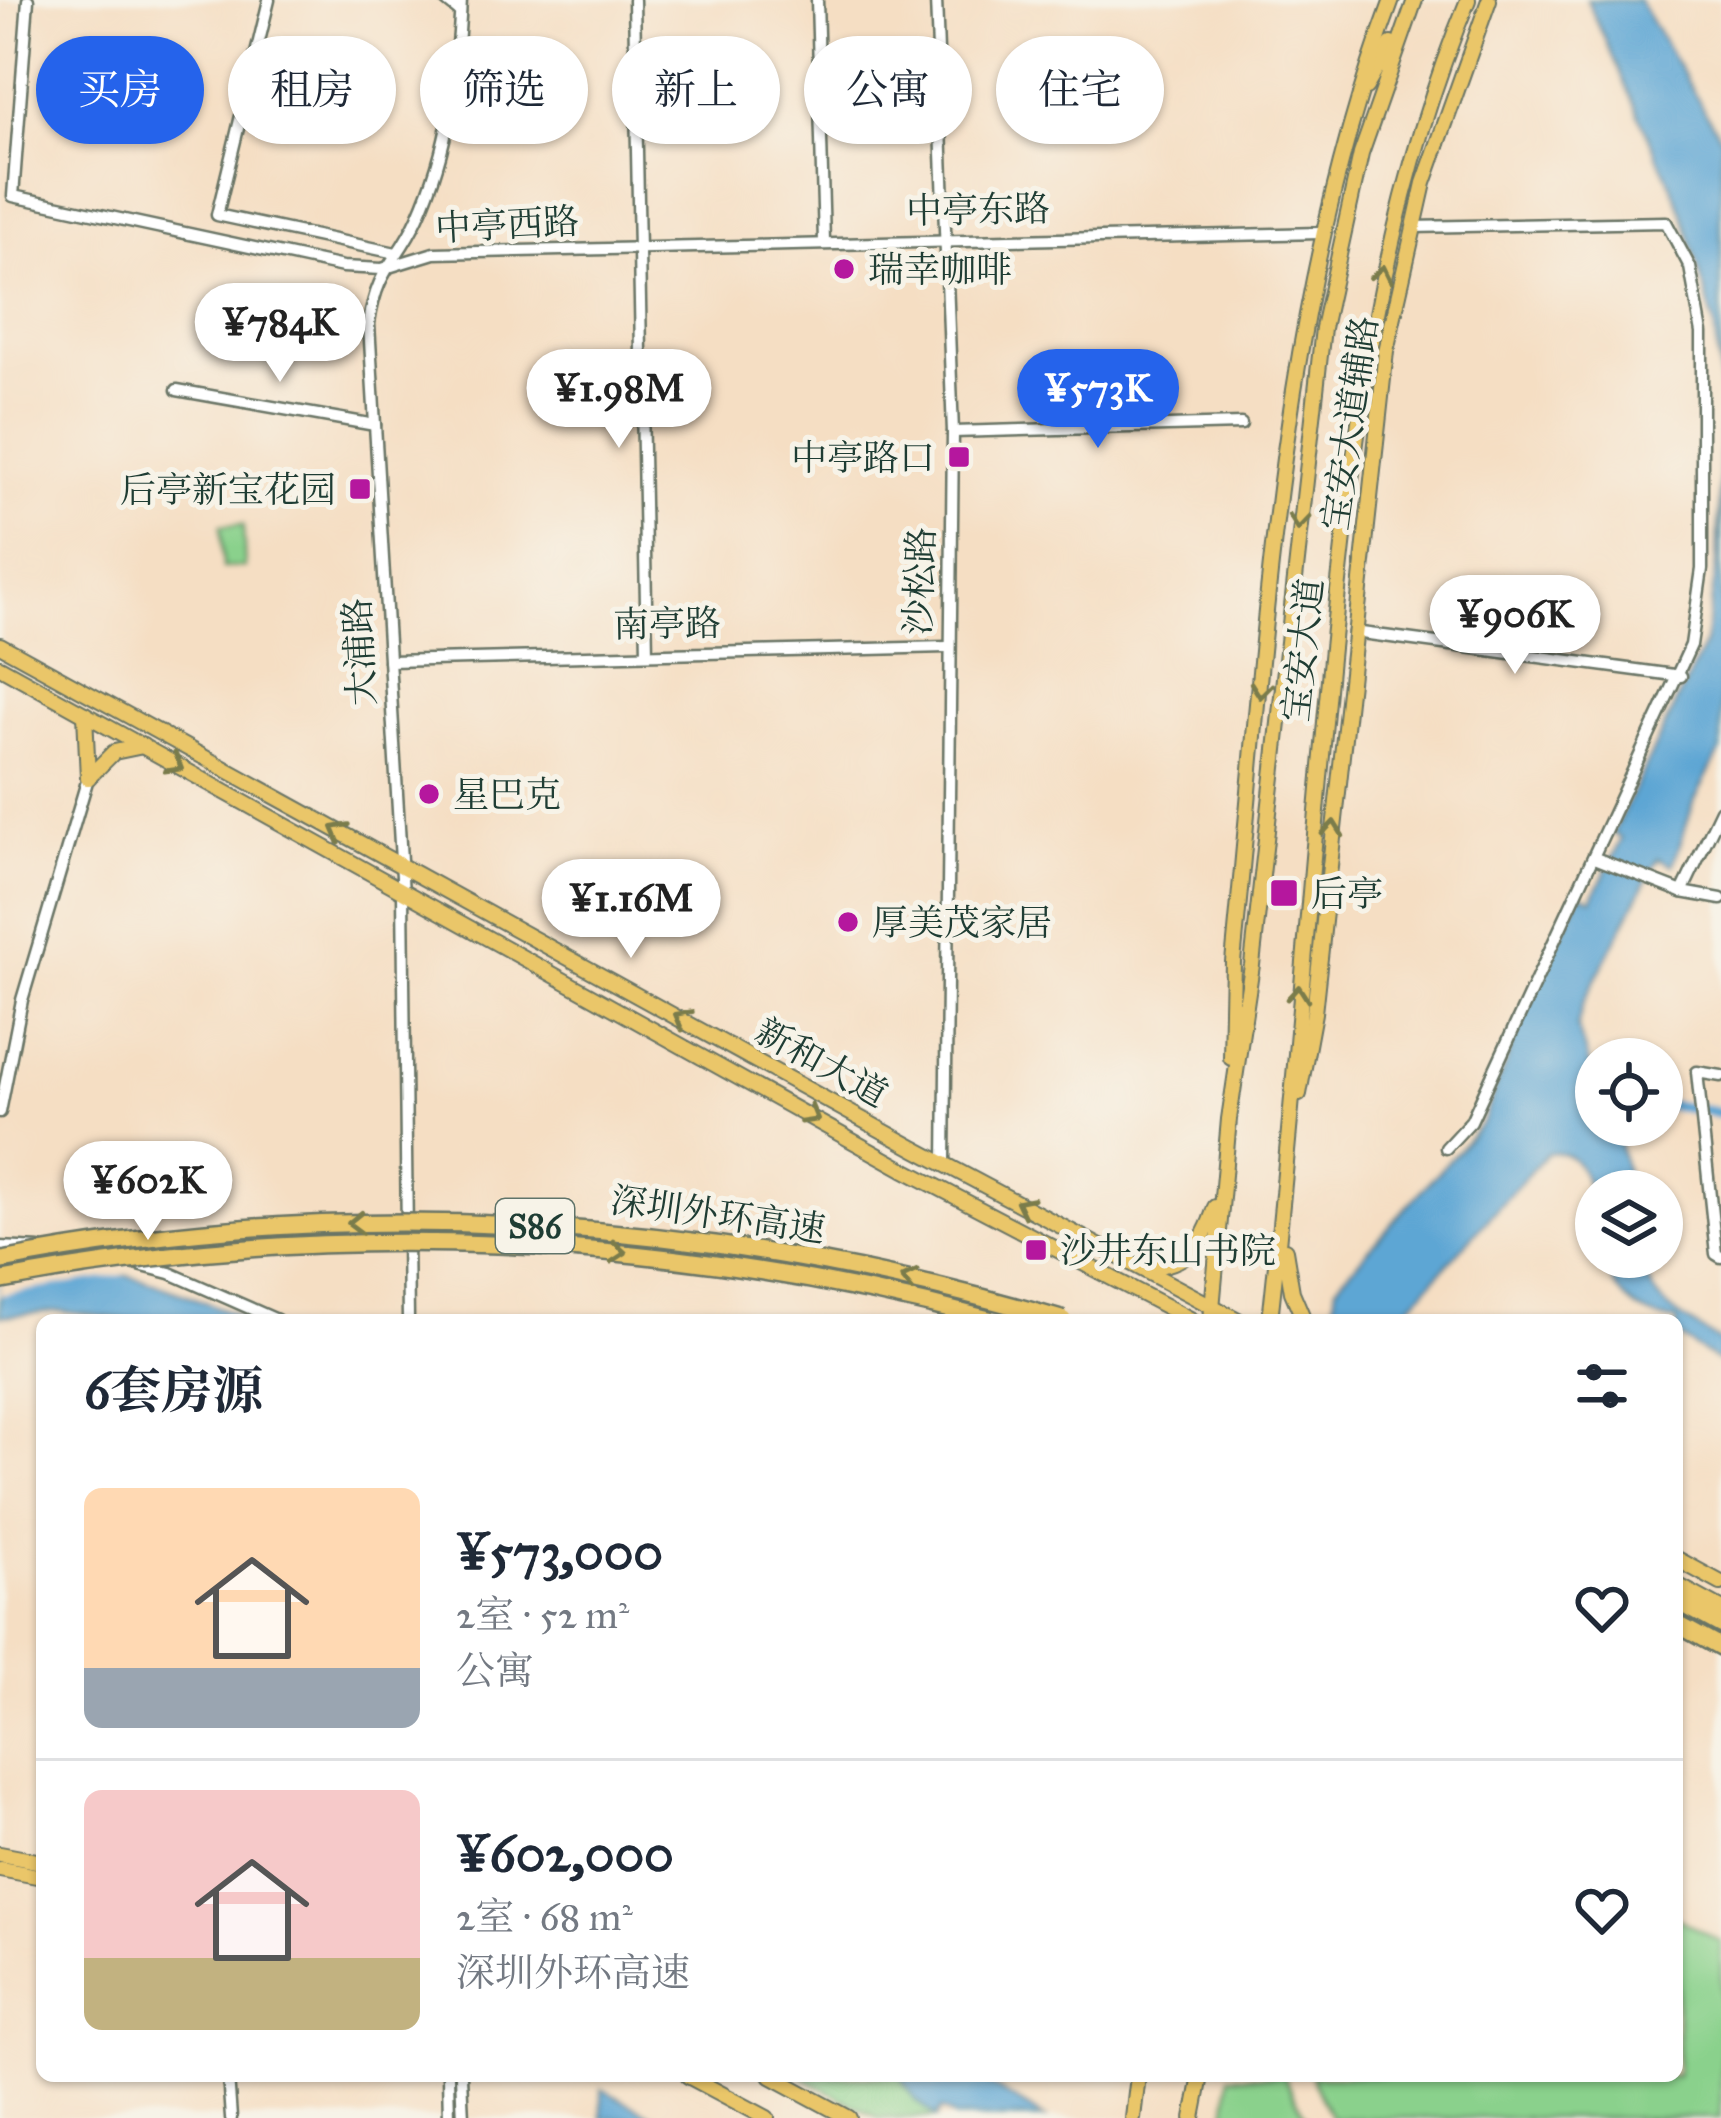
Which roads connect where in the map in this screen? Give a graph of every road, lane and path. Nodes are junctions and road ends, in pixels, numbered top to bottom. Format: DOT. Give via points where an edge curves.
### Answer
graph roads {
  1 [pos="28,0"];
  2 [pos="269,0"];
  3 [pos="445,0"];
  4 [pos="634,0"];
  5 [pos="817,0"];
  6 [pos="936,0"];
  7 [pos="1392,0"];
  8 [pos="1468,0"];
  9 [pos="1489,0"];
  10 [pos="1414,4"];
  11 [pos="460,6"];
  12 [pos="1352,111"];
  13 [pos="1413,227"];
  14 [pos="1320,233"];
  15 [pos="944,239"];
  16 [pos="824,242"];
  17 [pos="636,249"];
  18 [pos="396,253"];
  19 [pos="382,269"];
  20 [pos="1390,329"];
  21 [pos="1316,377"];
  22 [pos="177,390"];
  23 [pos="1241,424"];
  24 [pos="375,425"];
  25 [pos="953,432"];
  26 [pos="1353,440"];
  27 [pos="1282,487"];
  28 [pos="1354,632"];
  29 [pos="0,645"];
  30 [pos="947,647"];
  31 [pos="647,653"];
  32 [pos="389,661"];
  33 [pos="0,667"];
  34 [pos="1681,676"];
  35 [pos="85,714"];
  36 [pos="143,746"];
  37 [pos="88,778"];
  38 [pos="1721,810"];
  39 [pos="1595,858"];
  40 [pos="402,866"];
  41 [pos="1682,892"];
  42 [pos="403,894"];
  43 [pos="1721,899"];
  44 [pos="1721,1076"];
  45 [pos="0,1112"];
  46 [pos="1229,1119"];
  47 [pos="1705,1135"];
  48 [pos="1721,1137"];
  49 [pos="1446,1148"];
  50 [pos="1288,1153"];
  51 [pos="945,1165"];
  52 [pos="1224,1173"];
  53 [pos="1283,1206"];
  54 [pos="0,1247"];
  55 [pos="1720,1256"];
  56 [pos="0,1261"];
  57 [pos="1140,1265"];
  58 [pos="0,1282"];
  59 [pos="1130,1286"];
  60 [pos="1212,1313"];
  61 [pos="262,1314"];
  62 [pos="408,1314"];
  63 [pos="962,1314"];
  64 [pos="1041,1314"];
  65 [pos="1157,1314"];
  66 [pos="1181,1314"];
  67 [pos="1271,1314"];
  68 [pos="1302,1314"];
  69 [pos="1683,1562"];
  70 [pos="1721,1583"];
  71 [pos="1683,1588"];
  72 [pos="1683,1604"];
  73 [pos="1721,1609"];
  74 [pos="1721,1625"];
  75 [pos="1683,1627"];
  76 [pos="1721,1648"];
  77 [pos="0,1854"];
  78 [pos="36,1861"];
  79 [pos="0,1869"];
  80 [pos="36,1876"];
  81 [pos="228,2082"];
  82 [pos="448,2082"];
  83 [pos="461,2082"];
  84 [pos="699,2082"];
  85 [pos="782,2082"];
  86 [pos="1136,2082"];
  87 [pos="1197,2082"];
  88 [pos="231,2118"];
  89 [pos="449,2118"];
  90 [pos="463,2118"];
  91 [pos="767,2118"];
  92 [pos="849,2118"];
  93 [pos="1133,2118"];
  94 [pos="1193,2118"];
  1 -- 19 [label="street" via="13,196"];
  2 -- 18 [label="street" via="218,215"];
  3 -- 11 [label="street"];
  4 -- 17 [label="street"];
  5 -- 16 [label="street"];
  6 -- 15 [label="street, 沙松路"];
  7 -- 12 [label="main road, 宝安大道辅路"];
  26 -- 8 [label="main road, 宝安大道, one-way" via="1405,178"];
  9 -- 13 [label="main road, 宝安大道辅路"];
  10 -- 12 [label="main road"];
  10 -- 21 [label="main road, 宝安大道" via="1361,154"];
  11 -- 18 [label="street, 大浦路" via="455,104 419,215"];
  12 -- 14 [label="main road, 宝安大道辅路"];
  13 -- 20 [label="main road, 宝安大道辅路"];
  13 -- 34 [label="street" via="1666,222 1690,267 1706,397 1702,569"];
  14 -- 15 [label="street, 中亭东路"];
  14 -- 27 [label="main road, 宝安大道辅路"];
  15 -- 16 [label="street, 中亭东路"];
  15 -- 25 [label="street, 沙松路"];
  16 -- 17 [label="street, 中亭东路"];
  17 -- 19 [label="street, 中亭西路" via="434,253"];
  17 -- 31 [label="street"];
  18 -- 19 [label="street, 大浦路"];
  19 -- 24 [label="street, 大浦路" via="369,324"];
  20 -- 26 [label="main road"];
  20 -- 28 [label="main road, 宝安大道辅路"];
  21 -- 27 [label="main road"];
  21 -- 46 [label="main road, 宝安大道, one-way"];
  22 -- 24 [label="street"];
  23 -- 25 [label="street"];
  24 -- 32 [label="street, 大浦路"];
  25 -- 30 [label="street, 沙松路"];
  50 -- 26 [label="main road, 宝安大道, one-way"];
  27 -- 46 [label="main road, 宝安大道辅路, one-way" via="1233,962"];
  28 -- 34 [label="street"];
  50 -- 28 [label="main road, 宝安大道辅路, one-way" via="1314,1013"];
  40 -- 29 [label="main road, 新和大道, one-way"];
  30 -- 31 [label="street, 南亭路"];
  30 -- 51 [label="street, 沙松路"];
  31 -- 32 [label="street, 南亭路"];
  32 -- 40 [label="street, 大浦路"];
  33 -- 35 [label="main road, 新和大道"];
  34 -- 39 [label="street"];
  35 -- 36 [label="main road, 新和大道"];
  35 -- 37 [label="main road"];
  36 -- 37 [label="main road" via="114,752"];
  36 -- 42 [label="main road, 新和大道, one-way"];
  37 -- 45 [label="street" via="22,1000"];
  38 -- 41 [label="street"];
  39 -- 41 [label="street"];
  39 -- 49 [label="street" via="1471,1121"];
  40 -- 42 [label="street, 大浦路"];
  51 -- 40 [label="main road, 新和大道, one-way"];
  41 -- 43 [label="street"];
  42 -- 59 [label="main road, 新和大道, one-way"];
  42 -- 62 [label="street, 大浦路"];
  44 -- 47 [label="street" via="1697,1072"];
  46 -- 52 [label="main road, 宝安大道"];
  47 -- 48 [label="street"];
  47 -- 55 [label="street"];
  50 -- 53 [label="main road, 宝安大道"];
  57 -- 51 [label="main road, 新和大道, one-way"];
  52 -- 57 [label="main road" via="1197,1247 1171,1264"];
  52 -- 60 [label="main road, 宝安大道"];
  53 -- 67 [label="main road, 宝安大道"];
  53 -- 68 [label="main road" via="1288,1276"];
  54 -- 61 [label="street" via="144,1266"];
  64 -- 56 [label="highway, 深圳外环高速 / S86, one-way, bridge" via="792,1255 516,1224 238,1229"];
  57 -- 60 [label="main road, 新和大道"];
  58 -- 63 [label="highway, 深圳外环高速 / S86, one-way, bridge" via="240,1249 515,1244 734,1266"];
  59 -- 65 [label="main road"];
  59 -- 66 [label="main road, 新和大道"];
  69 -- 70 [label="main road"];
  71 -- 73 [label="main road"];
  72 -- 74 [label="highway"];
  75 -- 76 [label="highway"];
  77 -- 78 [label="main road"];
  79 -- 80 [label="main road"];
  81 -- 88 [label="street"];
  82 -- 89 [label="street"];
  83 -- 90 [label="street"];
  84 -- 91 [label="main road"];
  85 -- 92 [label="main road"];
  86 -- 93 [label="main road"];
  87 -- 94 [label="main road"];
}
